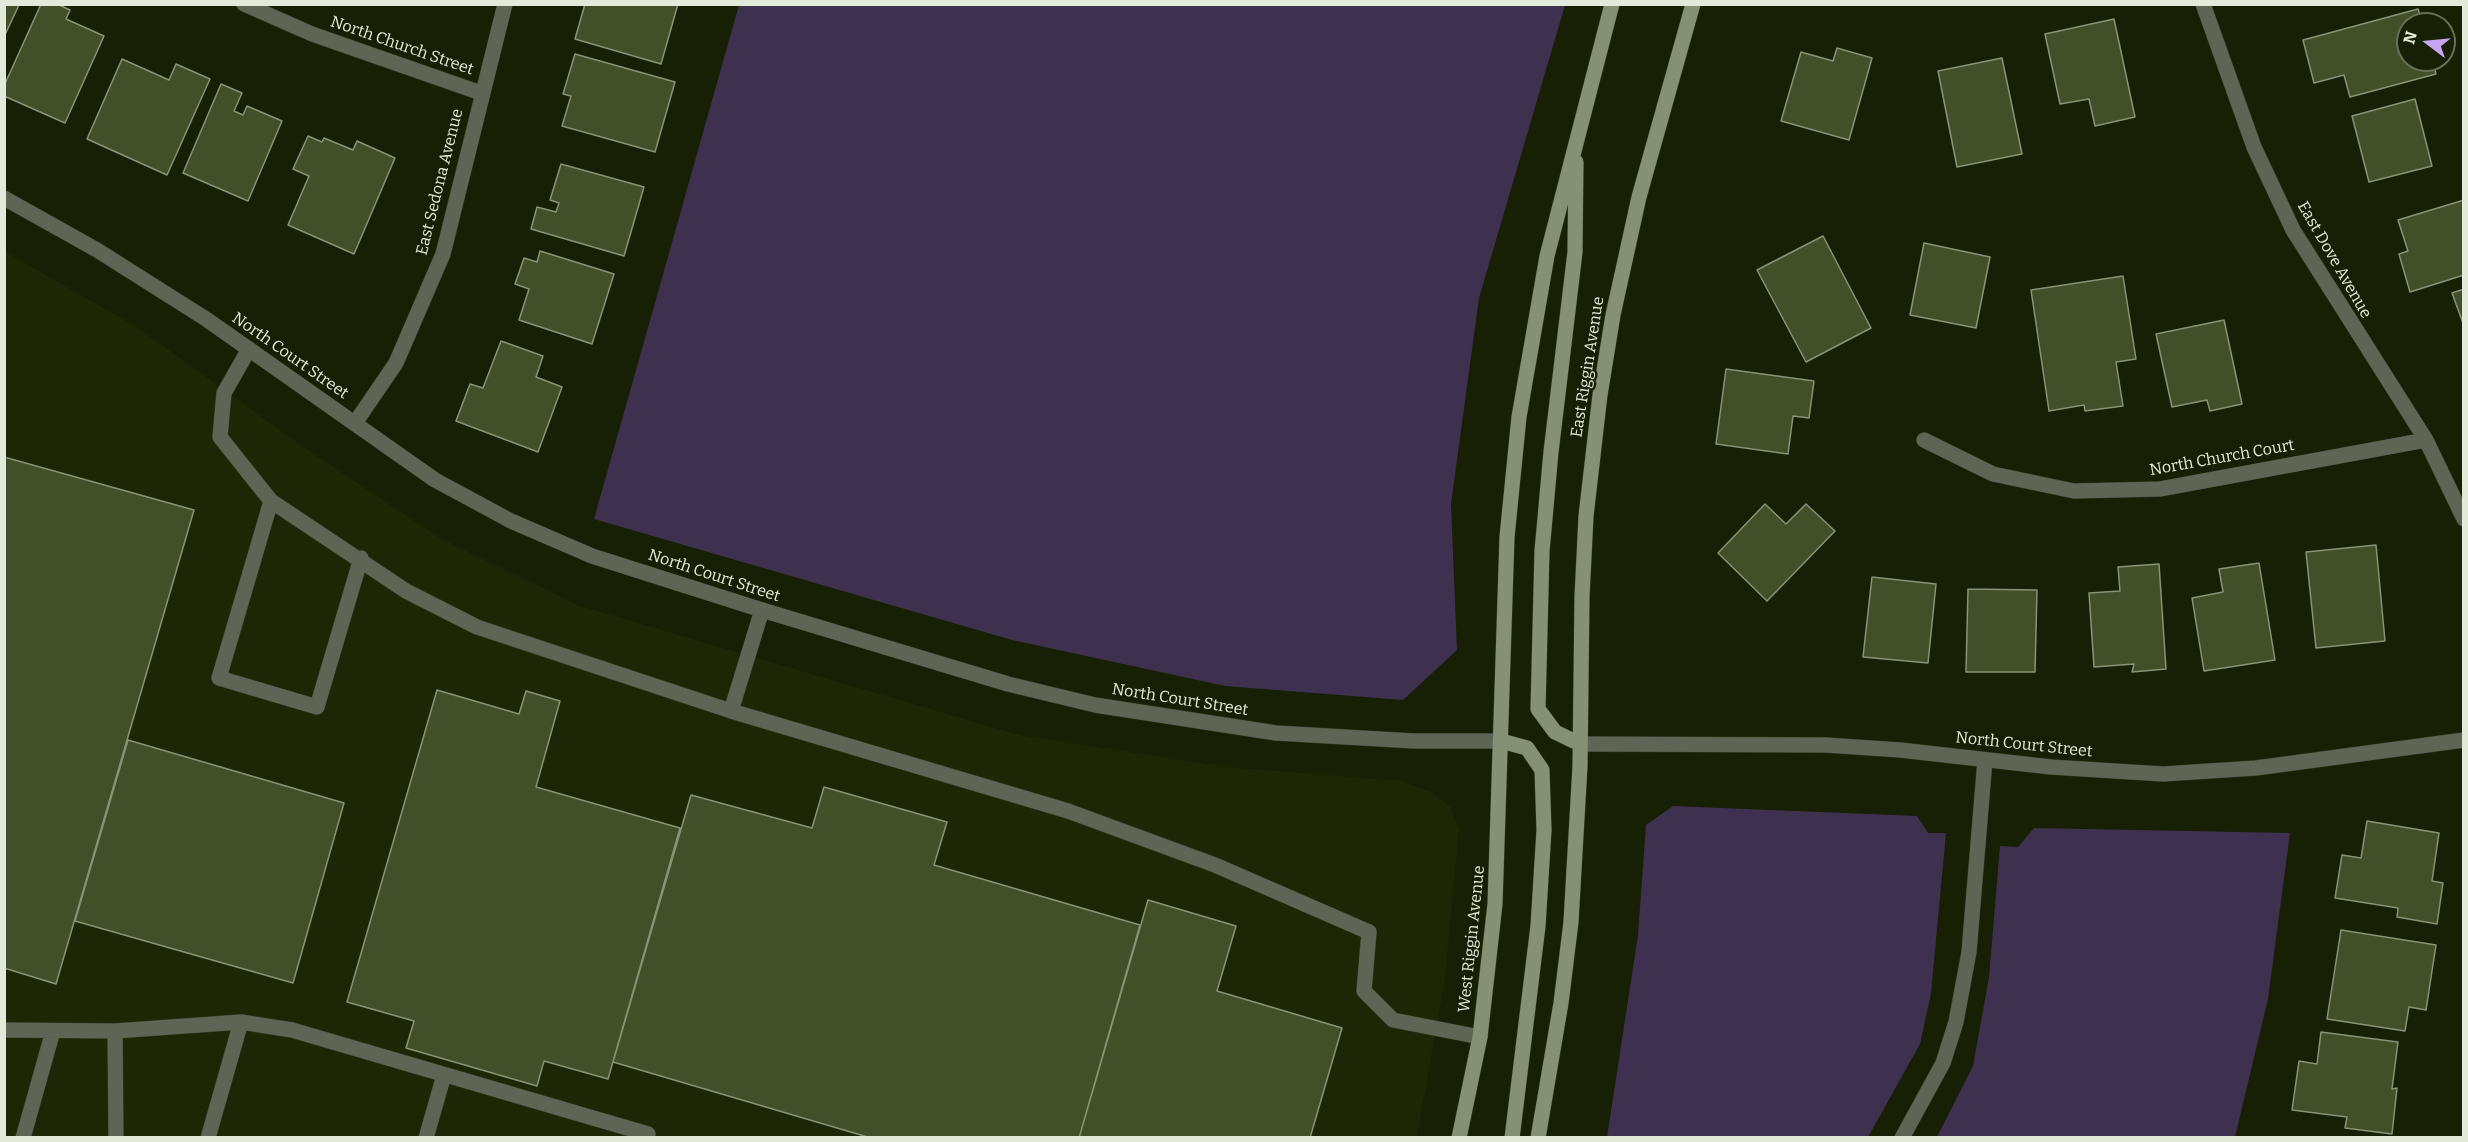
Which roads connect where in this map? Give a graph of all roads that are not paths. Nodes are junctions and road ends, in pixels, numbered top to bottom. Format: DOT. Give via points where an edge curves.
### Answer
graph roads {
  1 [pos="244,4"];
  2 [pos="505,4"];
  3 [pos="1612,4"];
  4 [pos="1693,4"];
  5 [pos="2203,4"];
  6 [pos="481,93"];
  7 [pos="1576,137"];
  8 [pos="4,198"];
  9 [pos="249,349"];
  10 [pos="355,423"];
  11 [pos="1924,440"];
  12 [pos="2426,440"];
  13 [pos="271,501"];
  14 [pos="2463,519"];
  15 [pos="361,558"];
  16 [pos="762,610"];
  17 [pos="731,711"];
  18 [pos="2463,740"];
  19 [pos="1501,741"];
  20 [pos="1580,744"];
  21 [pos="1985,760"];
  22 [pos="241,1022"];
  23 [pos="4,1030"];
  24 [pos="54,1031"];
  25 [pos="116,1031"];
  26 [pos="1480,1037"];
  27 [pos="444,1075"];
  28 [pos="651,1136"];
  29 [pos="23,1137"];
  30 [pos="116,1137"];
  31 [pos="208,1137"];
  32 [pos="426,1137"];
  33 [pos="1459,1137"];
  34 [pos="1512,1137"];
  35 [pos="1538,1137"];
  36 [pos="1902,1137"];
  1 -- 6 [label="street, North Church Street" via="312,34"];
  2 -- 6 [label="street, East Sedona Avenue"];
  3 -- 7 [label="main road"];
  4 -- 20 [label="main road, East Riggin Avenue" via="1630,236 1600,395 1586,516"];
  5 -- 12 [label="street, East Dove Avenue" via="2254,147 2293,230"];
  6 -- 10 [label="street, East Sedona Avenue" via="443,254 396,363"];
  7 -- 19 [label="main road" via="1540,286 1519,417 1507,537"];
  7 -- 20 [label="main road" via="1575,252 1542,551 1538,709 1555,732"];
  8 -- 9 [label="street, North Court Street" via="97,250"];
  9 -- 10 [label="street, North Court Street"];
  9 -- 13 [label="street" via="224,393 220,437"];
  10 -- 16 [label="street, North Court Street" via="435,480 511,521 592,556"];
  11 -- 12 [label="street, North Church Court" via="1993,474 2074,491 2160,489"];
  12 -- 14 [label="street, East Dove Avenue"];
  13 -- 15 [label="street"];
  13 -- 15 [label="street" via="219,678 317,707"];
  15 -- 17 [label="street" via="406,591 477,627"];
  16 -- 17 [label="street"];
  16 -- 19 [label="street, North Court Street" via="1029,689 1130,712 1216,726 1335,738"];
  17 -- 26 [label="street" via="1068,811 1215,865 1369,932 1364,991 1394,1020"];
  18 -- 21 [label="street, North Court Street" via="2207,772 2122,772"];
  19 -- 26 [label="main road, West Riggin Avenue" via="1496,904"];
  19 -- 34 [label="main road" via="1527,748 1542,770 1544,830 1538,926"];
  20 -- 21 [label="street, North Court Street" via="1815,745"];
  20 -- 35 [label="main road" via="1571,922"];
  21 -- 36 [label="street" via="1969,952 1958,1012 1943,1063"];
  22 -- 25 [label="street"];
  22 -- 27 [label="street" via="292,1030"];
  22 -- 31 [label="street"];
  23 -- 24 [label="street"];
  24 -- 25 [label="street"];
  24 -- 29 [label="street"];
  25 -- 30 [label="street"];
  26 -- 33 [label="main road, West Riggin Avenue"];
  27 -- 28 [label="street"];
  27 -- 32 [label="street"];
}
